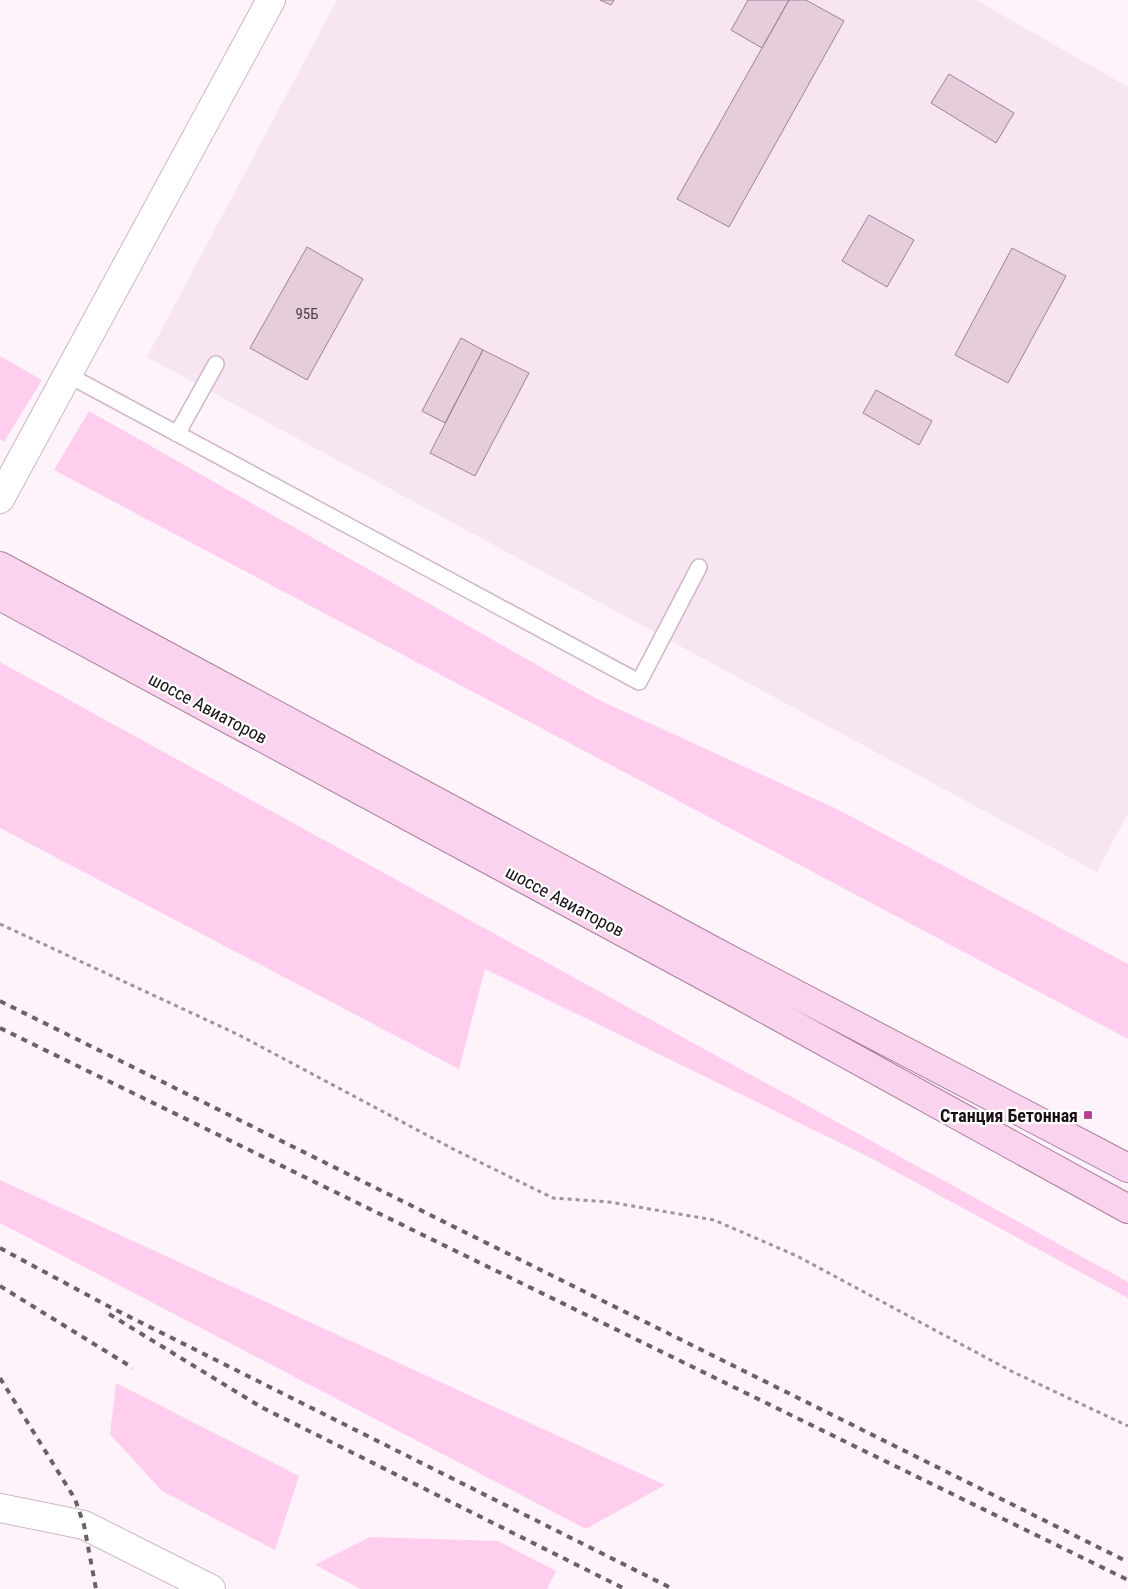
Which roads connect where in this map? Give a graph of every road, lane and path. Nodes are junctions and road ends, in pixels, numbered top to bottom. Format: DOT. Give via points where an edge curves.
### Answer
graph roads {
  1 [pos="271,0"];
  2 [pos="216,364"];
  3 [pos="68,375"];
  4 [pos="177,434"];
  5 [pos="0,499"];
  6 [pos="0,566"];
  7 [pos="699,567"];
  8 [pos="0,596"];
  9 [pos="0,924"];
  10 [pos="1128,1168"];
  11 [pos="1128,1209"];
  12 [pos="1128,1426"];
  13 [pos="0,1508"];
  14 [pos="211,1589"];
  1 -- 3 [label="street"];
  2 -- 4 [label="lane"];
  3 -- 4 [label="lane"];
  3 -- 5 [label="street"];
  4 -- 7 [label="lane" via="639,682"];
  6 -- 10 [label="main road, шоссе Авиаторов" via="725,957"];
  8 -- 11 [label="main road, шоссе Авиаторов" via="745,998"];
  9 -- 12 [label="path" via="239,1036 553,1198 609,1202 714,1220 797,1256 1011,1371"];
  13 -- 14 [label="street" via="84,1526"];
}
